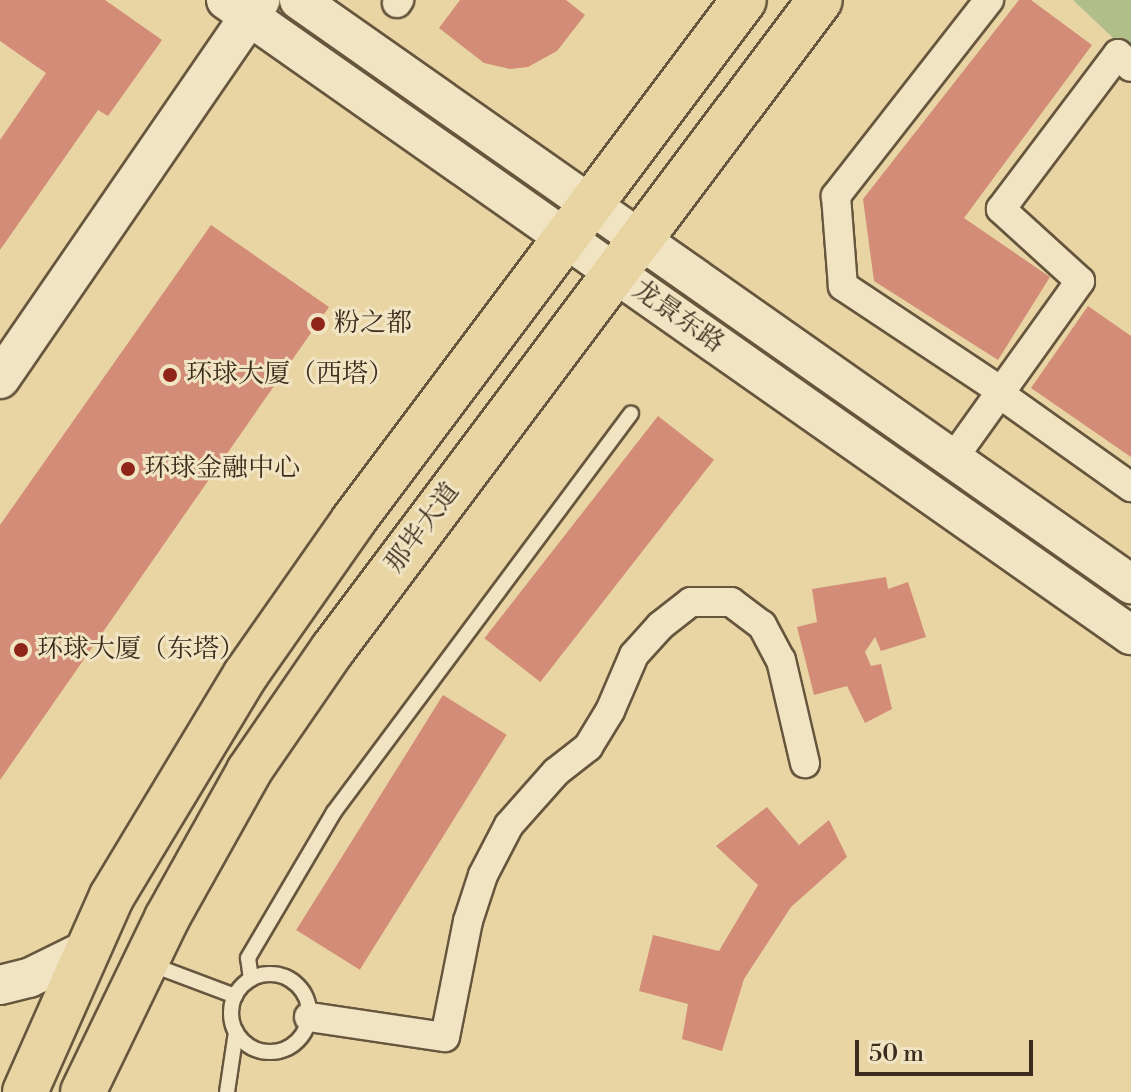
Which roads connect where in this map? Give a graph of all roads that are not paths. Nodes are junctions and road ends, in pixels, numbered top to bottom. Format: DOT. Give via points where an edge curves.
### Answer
graph roads {
  1 [pos="299,0"];
  2 [pos="744,0"];
  3 [pos="820,0"];
  4 [pos="989,0"];
  5 [pos="245,5"];
  6 [pos="1131,67"];
  7 [pos="578,221"];
  8 [pos="626,256"];
  9 [pos="0,379"];
  10 [pos="1001,392"];
  11 [pos="631,414"];
  12 [pos="952,460"];
  13 [pos="1131,487"];
  14 [pos="1131,584"];
  15 [pos="1131,635"];
  16 [pos="805,763"];
  17 [pos="86,950"];
  18 [pos="145,962"];
  19 [pos="251,979"];
  20 [pos="0,985"];
  21 [pos="235,996"];
  22 [pos="309,1017"];
  23 [pos="236,1032"];
  24 [pos="25,1092"];
  25 [pos="83,1092"];
  26 [pos="227,1092"];
  1 -- 7 [label="main road, 龙景东路"];
  2 -- 7 [label="main road"];
  3 -- 8 [label="main road, 那毕大道"];
  4 -- 10 [label="street" via="836,196 843,286"];
  5 -- 7 [label="main road, 龙景东路"];
  5 -- 9 [label="main road"];
  6 -- 10 [label="street" via="1118,54 1001,209 1080,281"];
  7 -- 8 [label="main road, 龙景东路"];
  7 -- 17 [label="main road" via="246,674 160,812"];
  8 -- 12 [label="main road, 龙景东路"];
  8 -- 15 [label="main road, 龙景东路"];
  8 -- 18 [label="main road, 那毕大道" via="333,649 249,771"];
  10 -- 12 [label="street"];
  10 -- 13 [label="street"];
  11 -- 19 [label="lane" via="334,812 248,958"];
  12 -- 14 [label="main road, 龙景东路"];
  16 -- 22 [label="street" via="781,660 762,625 731,602 691,602 634,655 588,747 556,772 509,825 483,875 468,921 445,1037"];
  17 -- 20 [label="main road" via="29,978"];
  17 -- 24 [label="main road"];
  18 -- 21 [label="lane"];
  18 -- 25 [label="main road, 那毕大道"];
  19 -- 21 [label="lane"];
  19 -- 22 [label="lane" via="273,974 295,982 308,1002"];
  21 -- 23 [label="lane"];
  22 -- 23 [label="lane" via="300,1038 278,1051 254,1048"];
  23 -- 26 [label="lane"];
}
